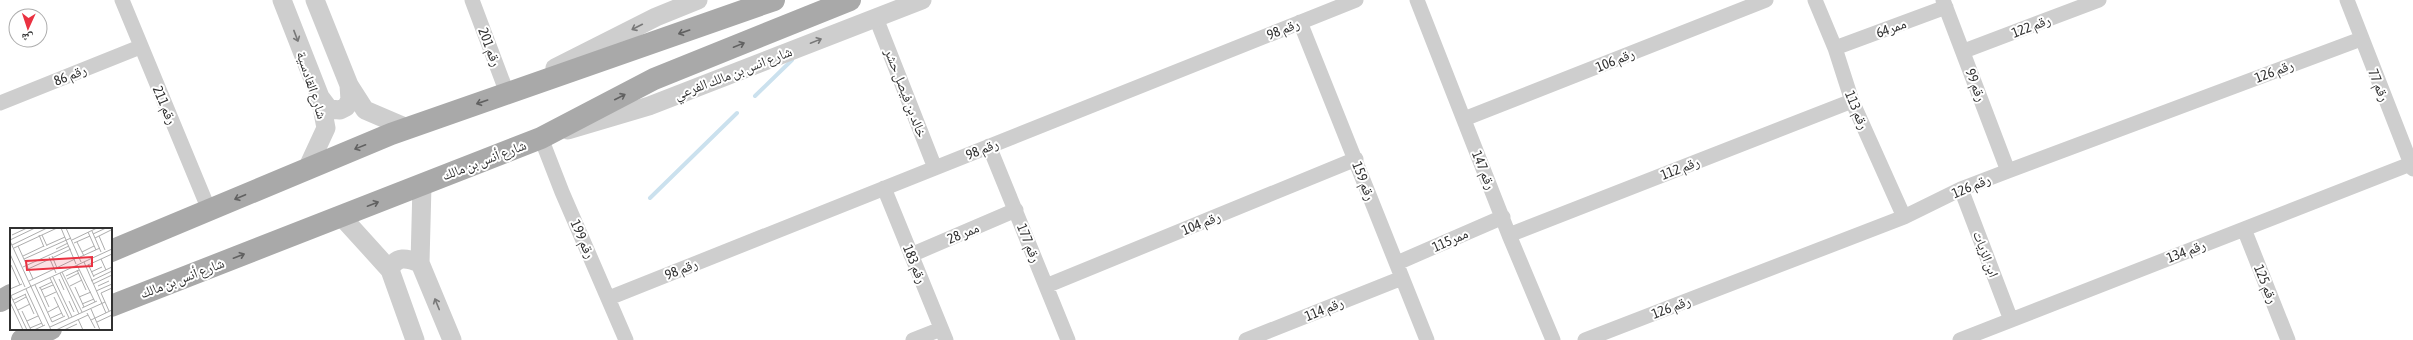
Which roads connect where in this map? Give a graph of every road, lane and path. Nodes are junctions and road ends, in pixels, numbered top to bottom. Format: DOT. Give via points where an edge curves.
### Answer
graph roads {
  1 [pos="122,0"];
  2 [pos="282,0"];
  3 [pos="315,0"];
  4 [pos="472,0"];
  5 [pos="698,0"];
  6 [pos="774,0"];
  7 [pos="850,0"];
  8 [pos="922,0"];
  9 [pos="1356,0"];
  10 [pos="1417,0"];
  11 [pos="1766,0"];
  12 [pos="1815,0"];
  13 [pos="2098,0"];
  14 [pos="2347,0"];
  15 [pos="1944,4"];
  16 [pos="876,18"];
  17 [pos="1300,22"];
  18 [pos="2361,39"];
  19 [pos="140,47"];
  20 [pos="1835,48"];
  21 [pos="1964,51"];
  22 [pos="349,85"];
  23 [pos="507,93"];
  24 [pos="320,97"];
  25 [pos="1852,101"];
  26 [pos="0,103"];
  27 [pos="1464,119"];
  28 [pos="407,128"];
  29 [pos="541,138"];
  30 [pos="989,146"];
  31 [pos="1356,159"];
  32 [pos="2412,166"];
  33 [pos="935,168"];
  34 [pos="307,169"];
  35 [pos="2008,170"];
  36 [pos="422,185"];
  37 [pos="884,188"];
  38 [pos="1961,189"];
  39 [pos="209,210"];
  40 [pos="1016,210"];
  41 [pos="340,216"];
  42 [pos="1503,217"];
  43 [pos="1904,217"];
  44 [pos="2244,229"];
  45 [pos="1508,235"];
  46 [pos="112,251"];
  47 [pos="911,255"];
  48 [pos="420,263"];
  49 [pos="1397,264"];
  50 [pos="390,270"];
  51 [pos="1402,278"];
  52 [pos="1046,286"];
  53 [pos="10,296"];
  54 [pos="609,298"];
  55 [pos="0,300"];
  56 [pos="112,306"];
  57 [pos="2011,320"];
  58 [pos="48,330"];
  59 [pos="944,334"];
  60 [pos="2283,339"];
  61 [pos="22,340"];
  62 [pos="415,340"];
  63 [pos="452,340"];
  64 [pos="626,340"];
  65 [pos="913,340"];
  66 [pos="1068,340"];
  67 [pos="1246,340"];
  68 [pos="1427,340"];
  69 [pos="1553,340"];
  70 [pos="1585,340"];
  71 [pos="1960,340"];
  1 -- 19 [label="street, رقم 211"];
  2 -- 24 [label="street, شارع القادسية, one-way"];
  3 -- 22 [label="street"];
  4 -- 23 [label="street, رقم 201"];
  5 -- 23 [label="street, one-way" via="656,17"];
  6 -- 23 [label="main road, one-way"];
  29 -- 7 [label="main road, شارع أنس بن مالك, one-way" via="654,79"];
  8 -- 16 [label="street, شارع انس بن مالك الفرعي"];
  9 -- 17 [label="street, رقم 98"];
  10 -- 27 [label="street, رقم 147"];
  11 -- 27 [label="street, رقم 106"];
  12 -- 20 [label="street, رقم 113"];
  13 -- 21 [label="street, رقم 122"];
  14 -- 18 [label="street, رقم 77"];
  15 -- 20 [label="street, ممر64"];
  15 -- 21 [label="street, رقم 99"];
  29 -- 16 [label="street, شارع انس بن مالك الفرعي, one-way" via="649,106"];
  16 -- 33 [label="street, خالد بن فيصل حشر"];
  17 -- 30 [label="street, رقم 98"];
  17 -- 31 [label="street, رقم 159"];
  18 -- 32 [label="street, رقم 77"];
  18 -- 35 [label="street, رقم 126"];
  19 -- 26 [label="street, رقم 86"];
  19 -- 39 [label="street, رقم 211"];
  20 -- 25 [label="street, رقم 113"];
  21 -- 35 [label="street, رقم 99"];
  22 -- 24 [label="street" via="350,100 346,108 329,109"];
  22 -- 28 [label="street" via="365,110"];
  23 -- 28 [label="main road, one-way"];
  24 -- 34 [label="street, شارع القادسية" via="326,128"];
  25 -- 43 [label="street, رقم 113"];
  25 -- 45 [label="street, رقم 112"];
  27 -- 42 [label="street, رقم 147"];
  28 -- 34 [label="main road, one-way"];
  29 -- 36 [label="main road, شارع أنس بن مالك"];
  29 -- 54 [label="street, رقم 199"];
  30 -- 33 [label="street, رقم 98"];
  30 -- 40 [label="street, رقم 177"];
  31 -- 49 [label="street, رقم 159"];
  31 -- 52 [label="street, رقم 104"];
  32 -- 44 [label="street, رقم 134"];
  33 -- 37 [label="street, رقم 98"];
  34 -- 39 [label="main road, one-way"];
  35 -- 38 [label="street, رقم 126"];
  41 -- 36 [label="main road, شارع أنس بن مالك, one-way"];
  36 -- 48 [label="street"];
  37 -- 47 [label="street, رقم 183"];
  37 -- 54 [label="street, رقم 98"];
  38 -- 43 [label="street, رقم 126"];
  38 -- 57 [label="street, ابن الزيات"];
  39 -- 46 [label="main road"];
  40 -- 47 [label="street, ممر 28"];
  40 -- 52 [label="street, رقم 177"];
  41 -- 50 [label="street"];
  56 -- 41 [label="main road, شارع أنس بن مالك, one-way"];
  42 -- 45 [label="street, رقم 147"];
  42 -- 49 [label="street, ممر115"];
  43 -- 70 [label="street, رقم 126"];
  44 -- 57 [label="street, رقم 134"];
  44 -- 60 [label="street, رقم 125"];
  45 -- 69 [label="street, رقم 147"];
  47 -- 59 [label="street, رقم 183"];
  48 -- 50 [label="street" via="409,258 400,259 393,263"];
  63 -- 48 [label="street, one-way"];
  49 -- 51 [label="street, رقم 159"];
  50 -- 62 [label="street"];
  51 -- 67 [label="street, رقم 114"];
  51 -- 68 [label="street, رقم 159"];
  52 -- 66 [label="street, رقم 177"];
  53 -- 55 [label="main road"];
  54 -- 64 [label="street, رقم 199"];
  57 -- 71 [label="street, رقم 134"];
  58 -- 61 [label="main road"];
  59 -- 65 [label="street"];
}
